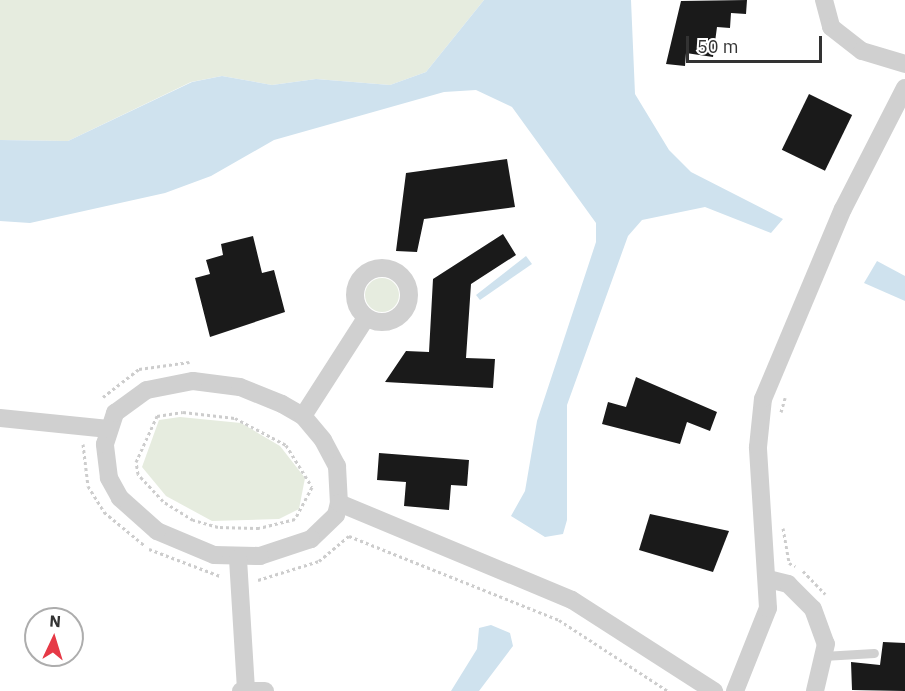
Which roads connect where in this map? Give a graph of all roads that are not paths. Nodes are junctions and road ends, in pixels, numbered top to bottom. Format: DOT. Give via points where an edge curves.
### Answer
graph roads {
  1 [pos="824,0"];
  2 [pos="905,64"];
  3 [pos="905,88"];
  4 [pos="366,318"];
  5 [pos="303,416"];
  6 [pos="0,418"];
  7 [pos="108,429"];
  8 [pos="339,502"];
  9 [pos="238,559"];
  10 [pos="768,579"];
  11 [pos="874,653"];
  12 [pos="823,656"];
  13 [pos="243,690"];
  14 [pos="265,691"];
  15 [pos="714,691"];
  16 [pos="735,691"];
  17 [pos="815,691"];
  1 -- 2 [label="street" via="831,27 862,51"];
  3 -- 10 [label="street" via="843,209 763,399 758,447"];
  4 -- 5 [label="street"];
  5 -- 7 [label="street" via="240,387 193,381 147,390 126,402"];
  5 -- 8 [label="street" via="337,466"];
  6 -- 7 [label="street"];
  7 -- 9 [label="street" via="110,478 136,516 184,544"];
  8 -- 9 [label="street" via="336,515 311,539"];
  8 -- 15 [label="street" via="572,600"];
  9 -- 13 [label="street"];
  10 -- 12 [label="street" via="788,584 813,609 825,644"];
  10 -- 16 [label="street" via="768,608"];
  11 -- 12 [label="lane"];
  12 -- 17 [label="street"];
  13 -- 14 [label="street"];
}
